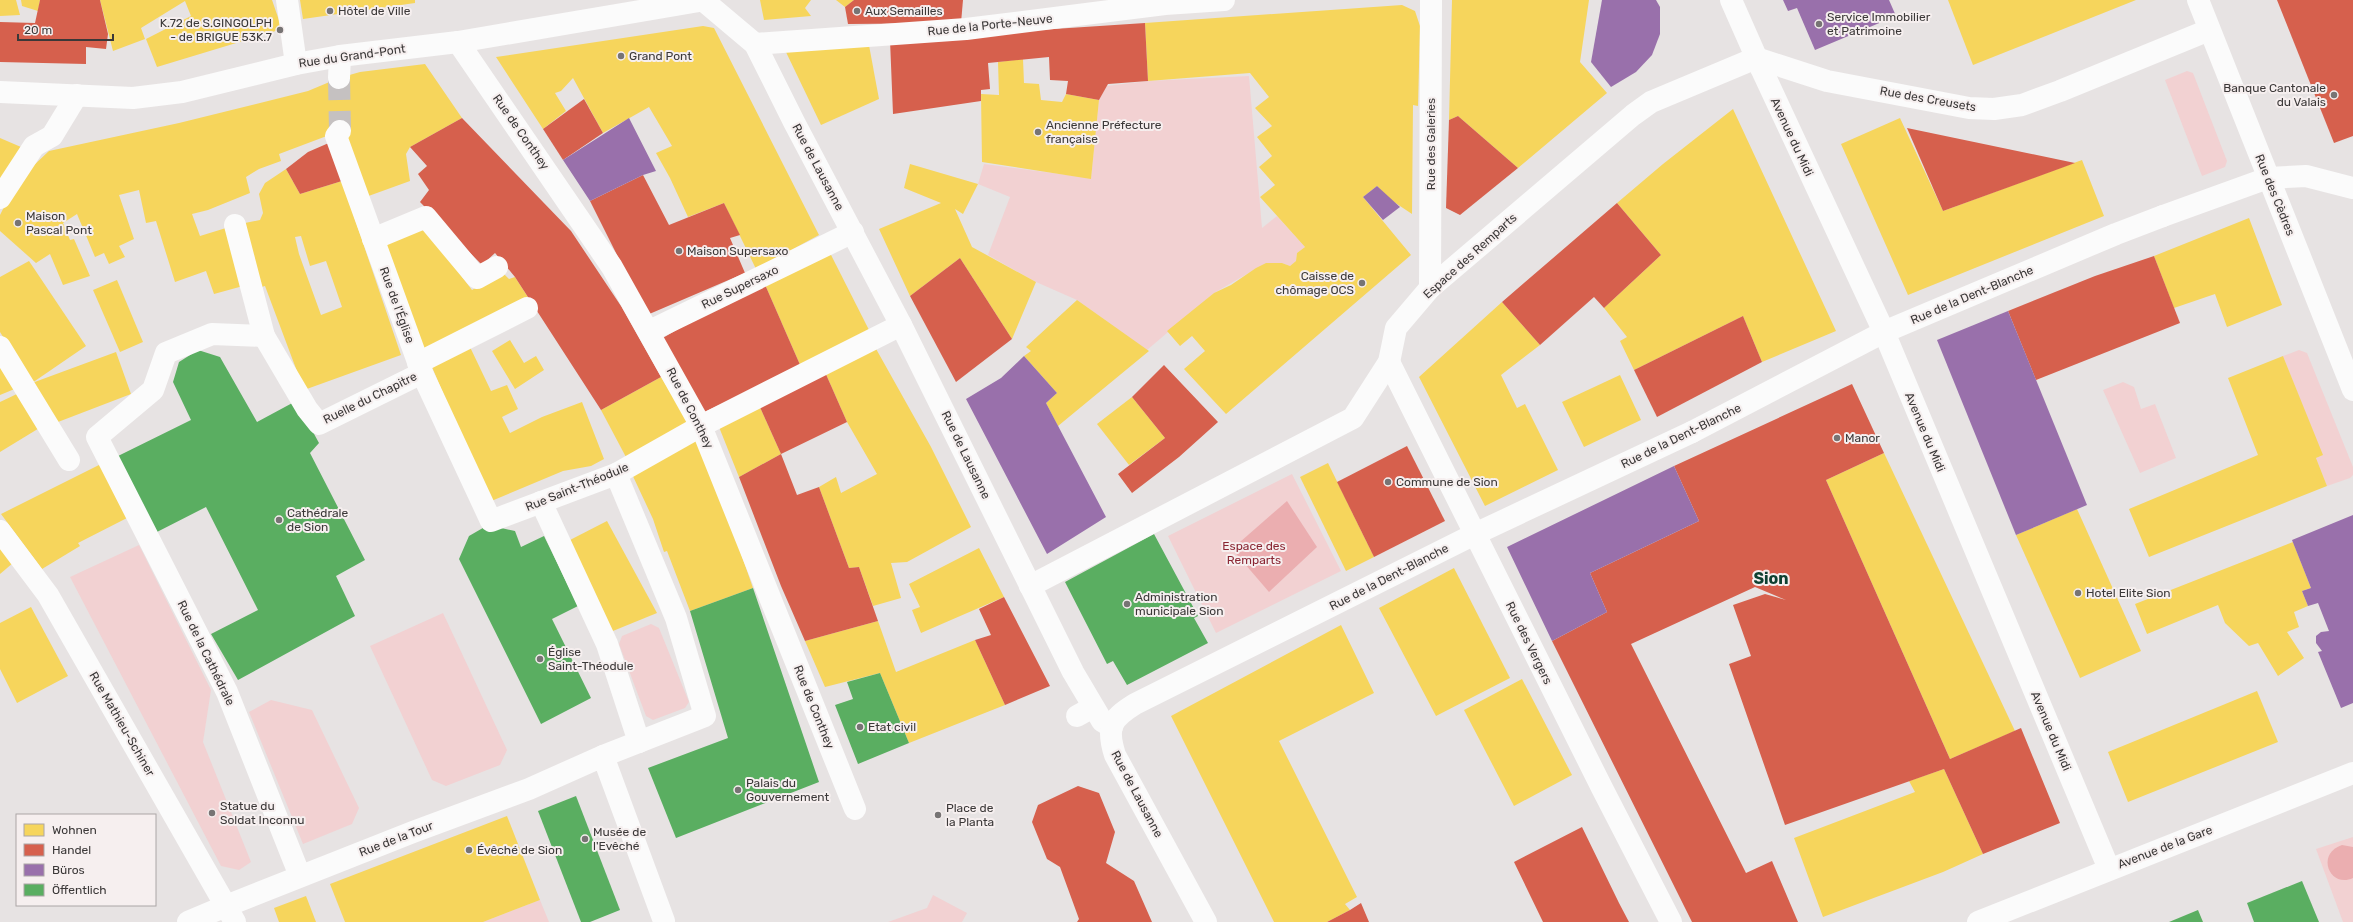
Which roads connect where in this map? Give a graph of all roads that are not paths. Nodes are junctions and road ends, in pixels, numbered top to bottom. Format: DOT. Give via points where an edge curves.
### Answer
graph roads {
  1 [pos="287,0"];
  2 [pos="705,0"];
  3 [pos="1224,0"];
  4 [pos="1431,0"];
  5 [pos="1731,0"];
  6 [pos="2198,0"];
  7 [pos="1165,2"];
  8 [pos="2210,30"];
  9 [pos="458,42"];
  10 [pos="755,44"];
  11 [pos="340,56"];
  12 [pos="1759,63"];
  13 [pos="296,64"];
  14 [pos="340,78"];
  15 [pos="0,92"];
  16 [pos="77,94"];
  17 [pos="340,131"];
  18 [pos="2268,178"];
  19 [pos="2353,188"];
  20 [pos="0,198"];
  21 [pos="235,225"];
  22 [pos="853,232"];
  23 [pos="373,239"];
  24 [pos="497,267"];
  25 [pos="1430,288"];
  26 [pos="527,308"];
  27 [pos="901,324"];
  28 [pos="650,331"];
  29 [pos="1884,332"];
  30 [pos="264,336"];
  31 [pos="0,347"];
  32 [pos="1389,362"];
  33 [pos="420,368"];
  34 [pos="2353,390"];
  35 [pos="701,426"];
  36 [pos="69,460"];
  37 [pos="616,474"];
  38 [pos="541,502"];
  39 [pos="0,531"];
  40 [pos="1475,534"];
  41 [pos="1030,586"];
  42 [pos="1112,727"];
  43 [pos="639,742"];
  44 [pos="603,756"];
  45 [pos="2353,773"];
  46 [pos="855,809"];
  47 [pos="2109,869"];
  48 [pos="300,876"];
  49 [pos="231,914"];
  50 [pos="664,921"];
  51 [pos="188,922"];
  52 [pos="1206,922"];
  53 [pos="1671,922"];
  54 [pos="1978,922"];
  1 -- 13 [label="street"];
  2 -- 9 [label="street, Rue du Grand-Pont"];
  2 -- 10 [label="street, Rue de Lausanne"];
  3 -- 7 [label="street, Rue de la Porte-Neuve"];
  4 -- 25 [label="street, Rue des Galeries"];
  5 -- 12 [label="street, Avenue du Midi"];
  6 -- 8 [label="street, Rue des Cèdres"];
  7 -- 10 [label="street, Rue de la Porte-Neuve" via="966,29"];
  8 -- 12 [label="street, Rue des Creusets" via="2022,105 1994,109 1969,108 1827,81"];
  8 -- 18 [label="street, Rue des Cèdres"];
  9 -- 11 [label="street, Rue du Grand-Pont"];
  9 -- 28 [label="street, Rue de Conthey" via="612,267"];
  10 -- 22 [label="street, Rue de Lausanne"];
  11 -- 13 [label="street, Rue du Grand-Pont"];
  11 -- 14 [label="street"];
  12 -- 25 [label="street, Espace des Remparts" via="1651,102"];
  12 -- 29 [label="street, Avenue du Midi"];
  13 -- 16 [label="street, Rue du Grand-Pont" via="182,92 133,98"];
  15 -- 16 [label="street, Rue du Grand-Pont"];
  16 -- 20 [label="street" via="52,136 34,146"];
  17 -- 23 [label="street, Rue de l'Église" via="336,136"];
  18 -- 19 [label="street" via="2306,176"];
  18 -- 29 [label="street, Rue de la Dent-Blanche" via="2116,234"];
  18 -- 34 [label="street, Rue des Cèdres"];
  21 -- 30 [label="street, Ruelle du Chapitre"];
  22 -- 27 [label="street, Rue de Lausanne"];
  22 -- 28 [label="street, Rue Supersaxo"];
  23 -- 24 [label="street" via="426,217 477,278"];
  23 -- 33 [label="street, Rue de l'Église"];
  25 -- 32 [label="street, Espace des Remparts" via="1396,328"];
  26 -- 33 [label="street"];
  27 -- 35 [label="street, Rue Saint-Théodule"];
  27 -- 41 [label="street, Rue de Lausanne"];
  28 -- 35 [label="street, Rue de Conthey"];
  29 -- 40 [label="street, Rue de la Dent-Blanche" via="1692,432"];
  29 -- 47 [label="street, Avenue du Midi"];
  30 -- 33 [label="street, Ruelle du Chapitre" via="307,410 319,424"];
  30 -- 48 [label="street, Rue de la Cathédrale" via="212,334 166,353 153,390 98,437 227,692"];
  31 -- 36 [label="street"];
  32 -- 40 [label="street, Rue des Vergers"];
  32 -- 41 [label="street, Espace des Remparts" via="1353,418"];
  33 -- 38 [label="street, Rue Saint-Théodule" via="491,521"];
  35 -- 37 [label="street, Rue Saint-Théodule"];
  35 -- 46 [label="street, Rue de Conthey"];
  37 -- 38 [label="street, Rue Saint-Théodule"];
  37 -- 43 [label="street, Rue de la Tour" via="676,618 705,716"];
  38 -- 43 [label="street" via="607,644"];
  39 -- 49 [label="street, Rue Mathieu-Schiner" via="48,595"];
  40 -- 42 [label="street, Rue de la Dent-Blanche" via="1135,704 1118,715"];
  40 -- 53 [label="street, Rue des Vergers"];
  41 -- 42 [label="street, Rue de Lausanne" via="1073,672 1085,711"];
  42 -- 52 [label="street, Rue de Lausanne" via="1110,739 1115,755"];
  43 -- 44 [label="street, Rue de la Tour"];
  44 -- 48 [label="street, Rue de la Tour" via="529,789"];
  44 -- 50 [label="street"];
  45 -- 47 [label="street, Avenue de la Gare"];
  47 -- 54 [label="street, Avenue de la Gare"];
  48 -- 49 [label="street, Rue de la Tour"];
  49 -- 51 [label="street, Rue de la Tour"];
}
